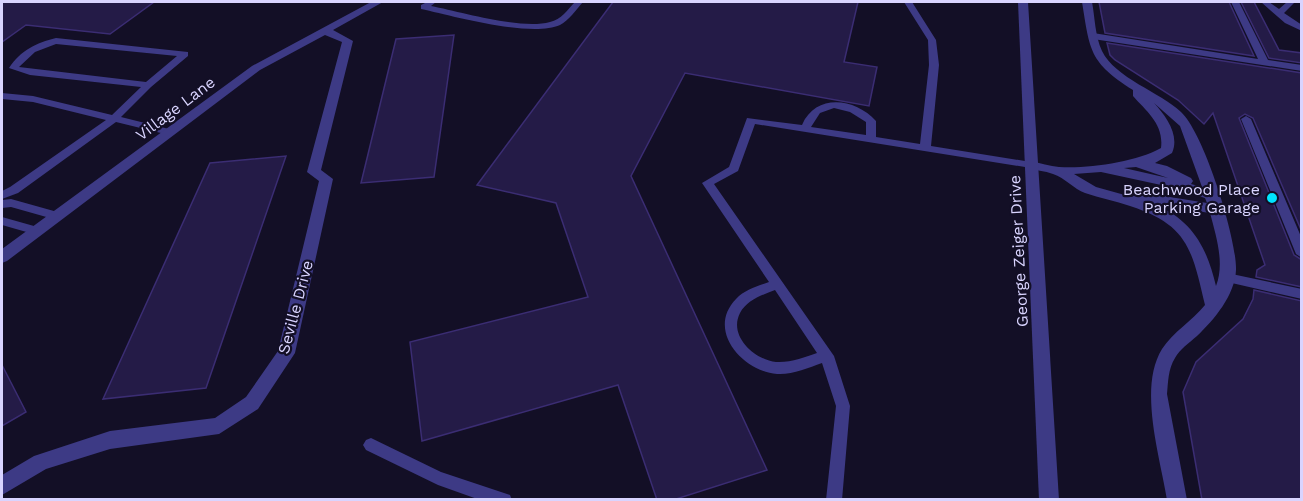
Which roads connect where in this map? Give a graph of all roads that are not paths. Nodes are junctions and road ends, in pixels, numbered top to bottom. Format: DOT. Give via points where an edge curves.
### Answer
graph roads {
  1 [pos="378,2"];
  2 [pos="432,2"];
  3 [pos="579,2"];
  4 [pos="908,2"];
  5 [pos="1023,2"];
  6 [pos="1087,2"];
  7 [pos="1235,2"];
  8 [pos="1265,2"];
  9 [pos="1291,2"];
  10 [pos="1280,13"];
  11 [pos="1302,29"];
  12 [pos="327,31"];
  13 [pos="1093,36"];
  14 [pos="1264,62"];
  15 [pos="1302,68"];
  16 [pos="148,85"];
  17 [pos="1137,86"];
  18 [pos="2,96"];
  19 [pos="114,119"];
  20 [pos="1246,119"];
  21 [pos="805,129"];
  22 [pos="169,132"];
  23 [pos="871,140"];
  24 [pos="925,149"];
  25 [pos="1130,163"];
  26 [pos="1031,165"];
  27 [pos="1101,168"];
  28 [pos="1059,171"];
  29 [pos="1109,194"];
  30 [pos="2,195"];
  31 [pos="1212,201"];
  32 [pos="2,204"];
  33 [pos="57,216"];
  34 [pos="2,221"];
  35 [pos="37,231"];
  36 [pos="1302,254"];
  37 [pos="2,257"];
  38 [pos="1227,278"];
  39 [pos="777,284"];
  40 [pos="1302,294"];
  41 [pos="1213,306"];
  42 [pos="827,356"];
  43 [pos="371,445"];
  44 [pos="2,486"];
  45 [pos="504,500"];
  46 [pos="834,500"];
  47 [pos="1049,500"];
  48 [pos="1178,500"];
  1 -- 12 [label="street, Village Lane"];
  2 -- 3 [label="lane" via="424,7 529,26 555,24"];
  4 -- 24 [label="lane" via="932,40 934,65"];
  5 -- 26 [label="street, George Zeiger Drive"];
  6 -- 13 [label="street"];
  7 -- 14 [label="lane"];
  8 -- 10 [label="lane"];
  9 -- 10 [label="lane"];
  10 -- 11 [label="lane"];
  12 -- 22 [label="street, Village Lane" via="256,68"];
  12 -- 44 [label="street, Seville Drive" via="348,41 314,172 326,179 286,353 252,403 219,426 110,440 41,462"];
  13 -- 14 [label="lane"];
  13 -- 17 [label="street" via="1101,59"];
  14 -- 15 [label="lane"];
  16 -- 16 [label="lane" via="185,54 56,41 19,58 14,68"];
  16 -- 19 [label="lane"];
  17 -- 25 [label="street" via="1139,96 1162,121 1169,144 1157,157"];
  17 -- 31 [label="street" via="1180,116 1191,135"];
  18 -- 19 [label="lane" via="33,99"];
  19 -- 22 [label="lane"];
  19 -- 30 [label="lane"];
  20 -- 36 [label="lane"];
  21 -- 23 [label="lane"];
  21 -- 23 [label="lane" via="815,110 828,105 849,107 861,111 871,121"];
  21 -- 39 [label="lane" via="751,120 734,169 707,183"];
  22 -- 33 [label="street, Village Lane"];
  23 -- 24 [label="lane"];
  24 -- 26 [label="lane"];
  25 -- 27 [label="street"];
  25 -- 31 [label="street" via="1162,169"];
  26 -- 28 [label="street"];
  26 -- 47 [label="street, George Zeiger Drive"];
  27 -- 28 [label="street"];
  27 -- 31 [label="street" via="1177,184"];
  28 -- 29 [label="street" via="1089,189"];
  29 -- 31 [label="street"];
  29 -- 41 [label="street" via="1147,206 1179,224 1200,255"];
  31 -- 38 [label="street" via="1228,255"];
  32 -- 33 [label="lane"];
  33 -- 35 [label="street, Village Lane"];
  34 -- 35 [label="lane"];
  35 -- 37 [label="street, Village Lane"];
  38 -- 40 [label="lane"];
  38 -- 41 [label="street"];
  39 -- 42 [label="lane"];
  39 -- 42 [label="lane" via="746,299 733,313 732,337 742,352 777,368"];
  41 -- 48 [label="street" via="1170,350 1159,379 1158,394"];
  42 -- 46 [label="lane" via="843,406"];
  43 -- 45 [label="lane" via="438,478"];
}
